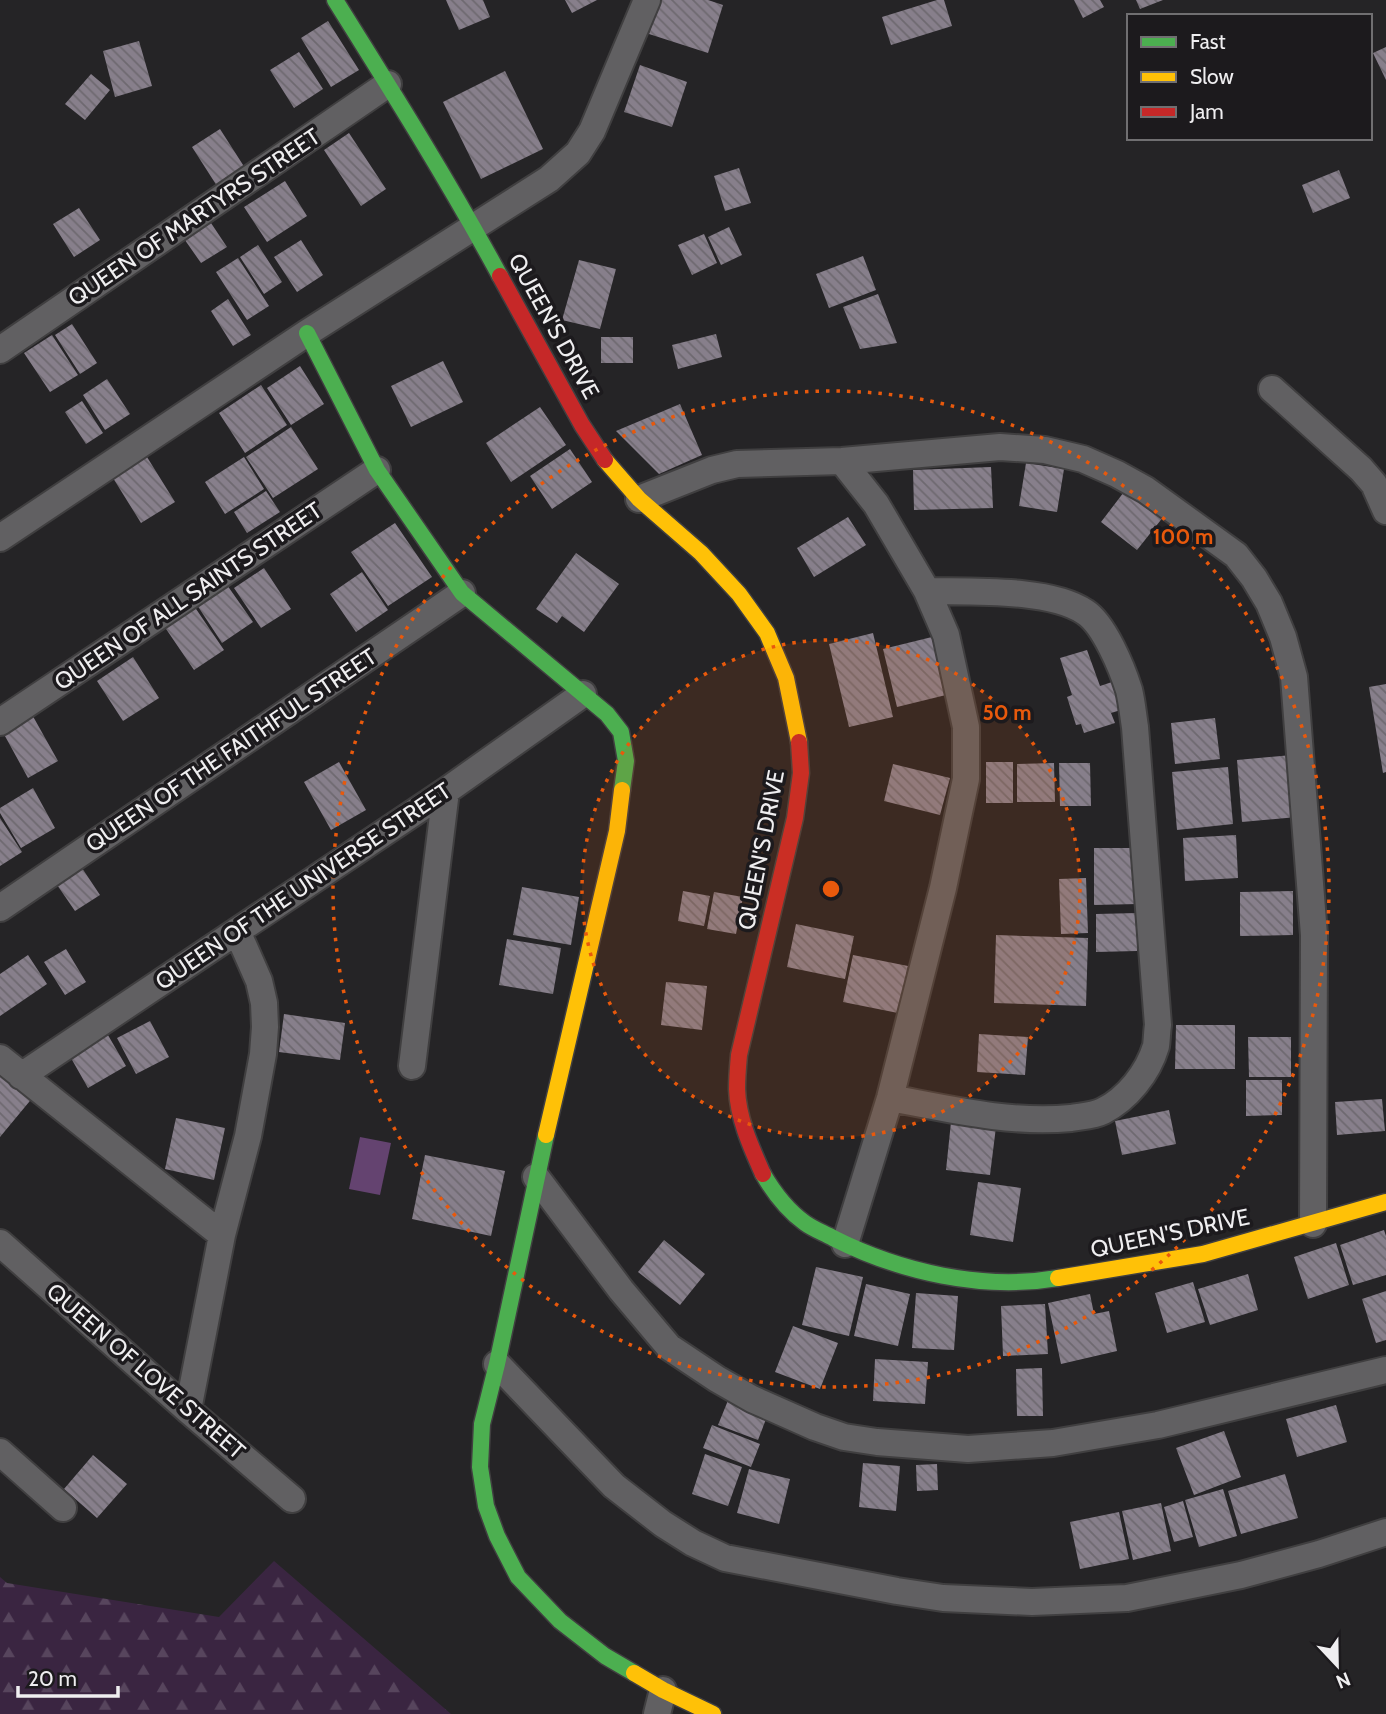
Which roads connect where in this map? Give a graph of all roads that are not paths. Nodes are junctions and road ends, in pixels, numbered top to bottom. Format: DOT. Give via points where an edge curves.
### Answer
graph roads {
  1 [pos="647,0"];
  2 [pos="339,1"];
  3 [pos="388,84"];
  4 [pos="474,228"];
  5 [pos="307,333"];
  6 [pos="0,350"];
  7 [pos="1272,389"];
  8 [pos="842,461"];
  9 [pos="377,470"];
  10 [pos="639,499"];
  11 [pos="1386,511"];
  12 [pos="0,538"];
  13 [pos="927,591"];
  14 [pos="462,593"];
  15 [pos="583,694"];
  16 [pos="0,722"];
  17 [pos="446,791"];
  18 [pos="0,908"];
  19 [pos="237,931"];
  20 [pos="0,1058"];
  21 [pos="412,1066"];
  22 [pos="21,1076"];
  23 [pos="890,1098"];
  24 [pos="536,1177"];
  25 [pos="1386,1202"];
  26 [pos="1313,1224"];
  27 [pos="222,1235"];
  28 [pos="0,1243"];
  29 [pos="845,1244"];
  30 [pos="497,1364"];
  31 [pos="1386,1370"];
  32 [pos="188,1410"];
  33 [pos="0,1451"];
  34 [pos="292,1499"];
  35 [pos="63,1508"];
  36 [pos="1386,1532"];
  37 [pos="660,1702"];
  38 [pos="713,1714"];
  1 -- 4 [label="street" via="592,131 578,153 549,179"];
  2 -- 3 [label="street, QUEEN'S DRIVE"];
  3 -- 4 [label="street, QUEEN'S DRIVE"];
  3 -- 6 [label="street, QUEEN OF MARTYRS STREET"];
  4 -- 5 [label="street"];
  4 -- 10 [label="street, QUEEN'S DRIVE" via="582,425 608,465"];
  5 -- 9 [label="street"];
  5 -- 12 [label="street"];
  7 -- 11 [label="street" via="1361,469"];
  8 -- 10 [label="street" via="737,464"];
  8 -- 13 [label="street" via="876,504"];
  8 -- 26 [label="street" via="1000,447 1083,459 1146,490 1236,555 1269,603 1294,677 1314,935"];
  9 -- 14 [label="street"];
  9 -- 16 [label="street, QUEEN OF ALL SAINTS STREET"];
  10 -- 29 [label="street, QUEEN'S DRIVE" via="701,553 739,594 767,633 786,678 799,732 801,774 795,818 739,1055 737,1090 749,1143 770,1185 806,1224"];
  13 -- 23 [label="street" via="946,635 966,727 966,779"];
  13 -- 23 [label="street" via="1021,594 1069,603 1097,622 1107,639 1129,690 1135,727 1158,1025 1156,1046 1133,1088 1110,1107 1088,1116 1047,1120 971,1114"];
  14 -- 15 [label="street"];
  14 -- 18 [label="street, QUEEN OF THE FAITHFUL STREET"];
  15 -- 17 [label="street, QUEEN OF THE UNIVERSE STREET"];
  15 -- 24 [label="street" via="621,732 626,761 617,831"];
  17 -- 19 [label="street, QUEEN OF THE UNIVERSE STREET"];
  17 -- 21 [label="street"];
  19 -- 22 [label="street, QUEEN OF THE UNIVERSE STREET"];
  19 -- 27 [label="street" via="259,981 265,1027 248,1136"];
  20 -- 22 [label="street"];
  22 -- 27 [label="street"];
  23 -- 29 [label="street"];
  24 -- 30 [label="street"];
  24 -- 31 [label="street" via="669,1347 752,1399 844,1437 968,1449 1053,1443 1158,1425"];
  25 -- 26 [label="street, QUEEN'S DRIVE"];
  26 -- 29 [label="street, QUEEN'S DRIVE" via="1203,1254 1048,1280 996,1282 943,1276"];
  27 -- 32 [label="street"];
  28 -- 32 [label="street, QUEEN OF LOVE STREET"];
  30 -- 36 [label="street" via="614,1486 693,1543 725,1558 897,1591 1032,1602 1127,1598 1241,1575"];
  30 -- 37 [label="street" via="482,1424 480,1467 486,1506 497,1536 518,1577 560,1621"];
  32 -- 34 [label="street, QUEEN OF LOVE STREET"];
  33 -- 35 [label="street"];
  37 -- 38 [label="street"];
}
